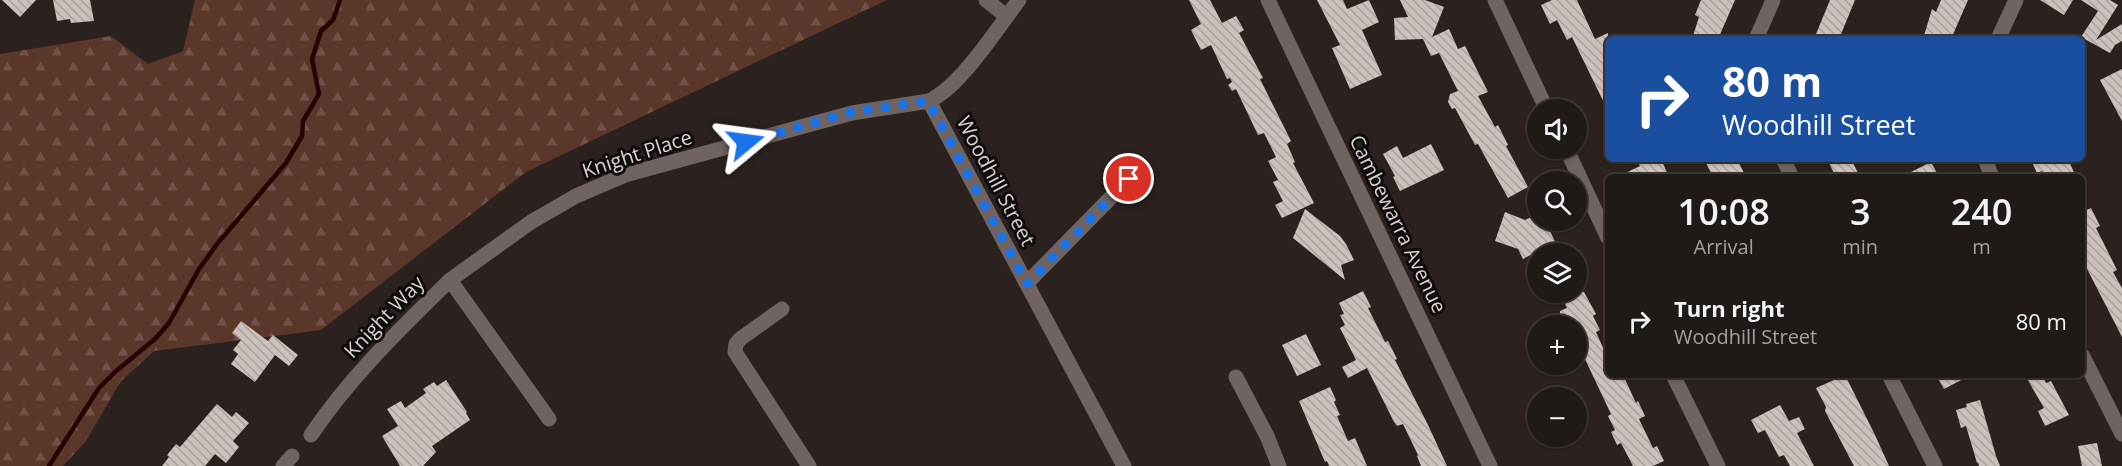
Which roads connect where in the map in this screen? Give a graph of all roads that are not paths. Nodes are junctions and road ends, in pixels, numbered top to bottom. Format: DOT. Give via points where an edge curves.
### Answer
graph roads {
  1 [pos="986,0"];
  2 [pos="1018,0"];
  3 [pos="1268,0"];
  4 [pos="1495,0"];
  5 [pos="1773,0"];
  6 [pos="2016,0"];
  7 [pos="1006,16"];
  8 [pos="1757,36"];
  9 [pos="1999,36"];
  10 [pos="1542,99"];
  11 [pos="928,101"];
  12 [pos="1571,159"];
  13 [pos="1129,179"];
  14 [pos="1605,232"];
  15 [pos="450,280"];
  16 [pos="1027,284"];
  17 [pos="782,309"];
  18 [pos="2085,361"];
  19 [pos="1236,377"];
  20 [pos="1674,378"];
  21 [pos="1891,378"];
  22 [pos="549,419"];
  23 [pos="2122,434"];
  24 [pos="311,435"];
  25 [pos="809,466"];
  26 [pos="1124,466"];
  27 [pos="1279,466"];
  28 [pos="1490,466"];
  29 [pos="1718,466"];
  30 [pos="1935,466"];
  1 -- 7 [label="street"];
  2 -- 7 [label="street"];
  3 -- 28 [label="street, Cambewarra Avenue"];
  4 -- 10 [label="street"];
  5 -- 8 [label="street"];
  6 -- 9 [label="street"];
  7 -- 11 [label="street" via="951,87"];
  11 -- 15 [label="street, Knight Place" via="852,112 625,175 576,196 531,222"];
  11 -- 16 [label="street, Woodhill Street"];
  12 -- 14 [label="street"];
  13 -- 16 [label="street"];
  15 -- 22 [label="street, Knight Way"];
  15 -- 24 [label="street, Knight Way" via="358,373"];
  16 -- 26 [label="street, Woodhill Street"];
  17 -- 25 [label="street" via="740,339 735,352"];
  18 -- 23 [label="street"];
  19 -- 27 [label="street"];
  20 -- 29 [label="street"];
  21 -- 30 [label="street"];
}
